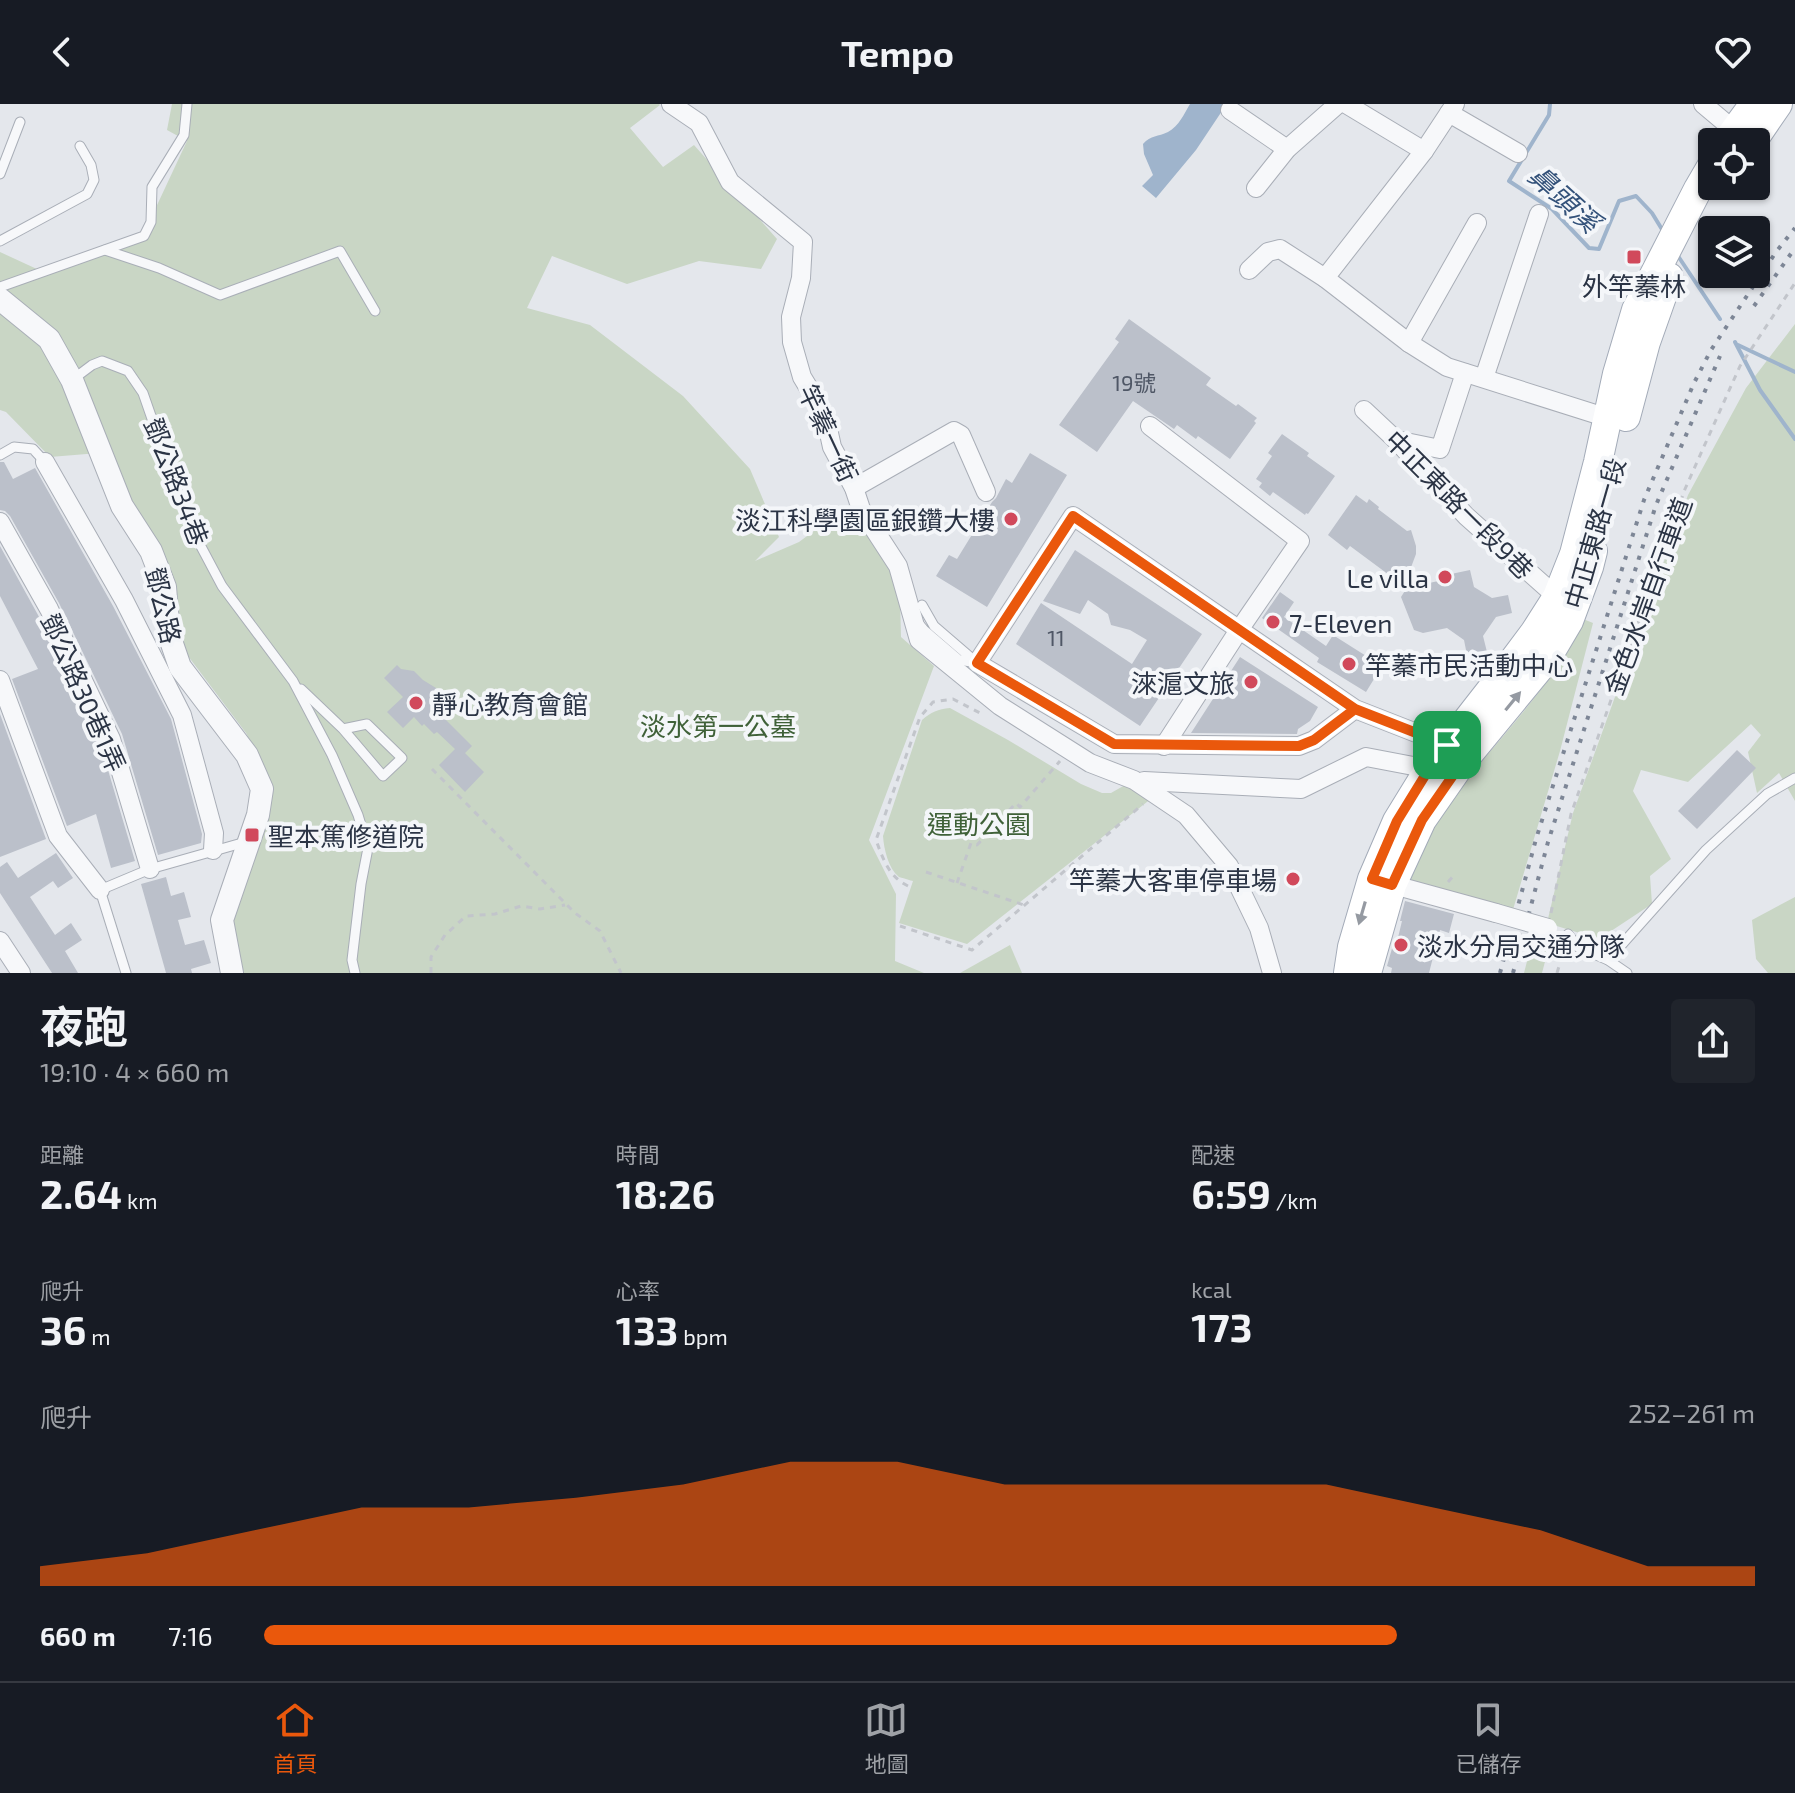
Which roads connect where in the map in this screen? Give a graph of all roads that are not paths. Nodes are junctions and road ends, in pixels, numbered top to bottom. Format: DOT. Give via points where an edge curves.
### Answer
graph roads {
  1 [pos="187,104"];
  2 [pos="671,104"];
  3 [pos="1338,104"];
  4 [pos="1346,104"];
  5 [pos="1703,104"];
  6 [pos="1754,104"];
  7 [pos="1778,104"];
  8 [pos="1452,107"];
  9 [pos="1230,110"];
  10 [pos="20,122"];
  11 [pos="1728,128"];
  12 [pos="1744,128"];
  13 [pos="1752,128"];
  14 [pos="80,146"];
  15 [pos="1287,149"];
  16 [pos="1424,151"];
  17 [pos="1518,153"];
  18 [pos="0,174"];
  19 [pos="1256,188"];
  20 [pos="1703,200"];
  21 [pos="1539,214"];
  22 [pos="1477,223"];
  23 [pos="0,241"];
  24 [pos="105,250"];
  25 [pos="1249,270"];
  26 [pos="1664,271"];
  27 [pos="1325,278"];
  28 [pos="0,287"];
  29 [pos="0,299"];
  30 [pos="375,311"];
  31 [pos="1409,343"];
  32 [pos="1465,373"];
  33 [pos="1484,378"];
  34 [pos="72,380"];
  35 [pos="1364,410"];
  36 [pos="1608,418"];
  37 [pos="1150,426"];
  38 [pos="1396,440"];
  39 [pos="0,455"];
  40 [pos="45,462"];
  41 [pos="854,488"];
  42 [pos="986,492"];
  43 [pos="0,522"];
  44 [pos="1557,597"];
  45 [pos="916,608"];
  46 [pos="1239,630"];
  47 [pos="977,663"];
  48 [pos="293,681"];
  49 [pos="0,683"];
  50 [pos="1355,709"];
  51 [pos="343,729"];
  52 [pos="1164,746"];
  53 [pos="1455,753"];
  54 [pos="1429,769"];
  55 [pos="1795,778"];
  56 [pos="1150,787"];
  57 [pos="242,843"];
  58 [pos="213,850"];
  59 [pos="150,869"];
  60 [pos="1382,882"];
  61 [pos="100,890"];
  62 [pos="1548,928"];
  63 [pos="1568,934"];
  64 [pos="0,941"];
  65 [pos="1608,960"];
  66 [pos="21,973"];
  67 [pos="126,973"];
  68 [pos="232,973"];
  69 [pos="355,973"];
  70 [pos="1272,973"];
  71 [pos="1348,973"];
  72 [pos="1367,973"];
  73 [pos="1627,973"];
  1 -- 24 [label="lane" via="184,135 152,187 151,222 144,236"];
  2 -- 41 [label="street, 竿蓁一街" via="699,123 730,182 803,242 792,342 802,377 825,415 832,447"];
  3 -- 15 [label="street"];
  4 -- 16 [label="street"];
  5 -- 11 [label="street"];
  6 -- 12 [label="main road"];
  7 -- 13 [label="main road"];
  8 -- 16 [label="street"];
  8 -- 17 [label="street"];
  9 -- 15 [label="street"];
  10 -- 18 [label="lane"];
  14 -- 23 [label="lane" via="94,180 87,194"];
  15 -- 19 [label="street"];
  16 -- 27 [label="street"];
  20 -- 26 [label="main road"];
  21 -- 33 [label="street"];
  22 -- 31 [label="street"];
  24 -- 28 [label="lane"];
  24 -- 30 [label="lane" via="220,295 340,251"];
  25 -- 27 [label="street" via="1268,252 1280,249"];
  26 -- 36 [label="main road, 中正東路一段" via="1636,310"];
  53 -- 26 [label="main road, 中正東路一段, one-way" via="1546,660 1569,621 1589,567"];
  27 -- 31 [label="street"];
  29 -- 34 [label="street, 鄧公路" via="49,339"];
  31 -- 32 [label="street"];
  32 -- 33 [label="street"];
  32 -- 38 [label="street" via="1440,449"];
  33 -- 36 [label="street"];
  34 -- 48 [label="lane, 鄧公路34巷" via="102,361 128,371 143,393 188,522 222,586"];
  34 -- 68 [label="street, 鄧公路" via="122,506 151,551 165,587 169,635 180,667 247,755 262,789 222,920"];
  35 -- 38 [label="street, 中正東路一段9巷"];
  36 -- 44 [label="main road, 中正東路一段" via="1574,554"];
  37 -- 46 [label="street" via="1300,541"];
  38 -- 44 [label="street, 中正東路一段9巷" via="1466,516"];
  39 -- 40 [label="lane" via="14,447 33,449"];
  40 -- 58 [label="street" via="182,715 214,833"];
  41 -- 42 [label="street" via="954,431 961,435"];
  41 -- 45 [label="street, 竿蓁一街"];
  43 -- 59 [label="street, 鄧公路30巷1弄" via="49,609 111,739"];
  44 -- 53 [label="main road, 中正東路一段"];
  45 -- 47 [label="lane"];
  45 -- 56 [label="street, 竿蓁一街" via="919,640 1000,706 1090,763"];
  46 -- 47 [label="street" via="1073,516"];
  46 -- 50 [label="street"];
  46 -- 52 [label="street"];
  47 -- 52 [label="street" via="1114,744"];
  48 -- 51 [label="lane, 鄧公路34巷"];
  48 -- 69 [label="lane, 鄧公路34巷" via="332,755 368,848 352,960"];
  49 -- 61 [label="street" via="58,836"];
  50 -- 52 [label="street" via="1299,746"];
  50 -- 53 [label="street"];
  51 -- 51 [label="lane, 鄧公路34巷" via="383,776 402,758 367,724"];
  53 -- 54 [label="main road"];
  53 -- 60 [label="main road" via="1422,820"];
  54 -- 56 [label="street" via="1366,757 1301,789"];
  54 -- 60 [label="main road" via="1397,821"];
  55 -- 65 [label="lane" via="1767,794 1706,850"];
  56 -- 70 [label="street, 竿蓁一街" via="1186,815 1229,866 1259,928"];
  57 -- 58 [label="lane"];
  58 -- 59 [label="lane"];
  59 -- 61 [label="lane"];
  60 -- 62 [label="street, bridge"];
  60 -- 71 [label="main road, one-way" via="1352,947"];
  60 -- 72 [label="main road"];
  61 -- 67 [label="lane"];
  63 -- 65 [label="lane" via="1578,947"];
  64 -- 66 [label="street"];
  65 -- 73 [label="lane"];
}
